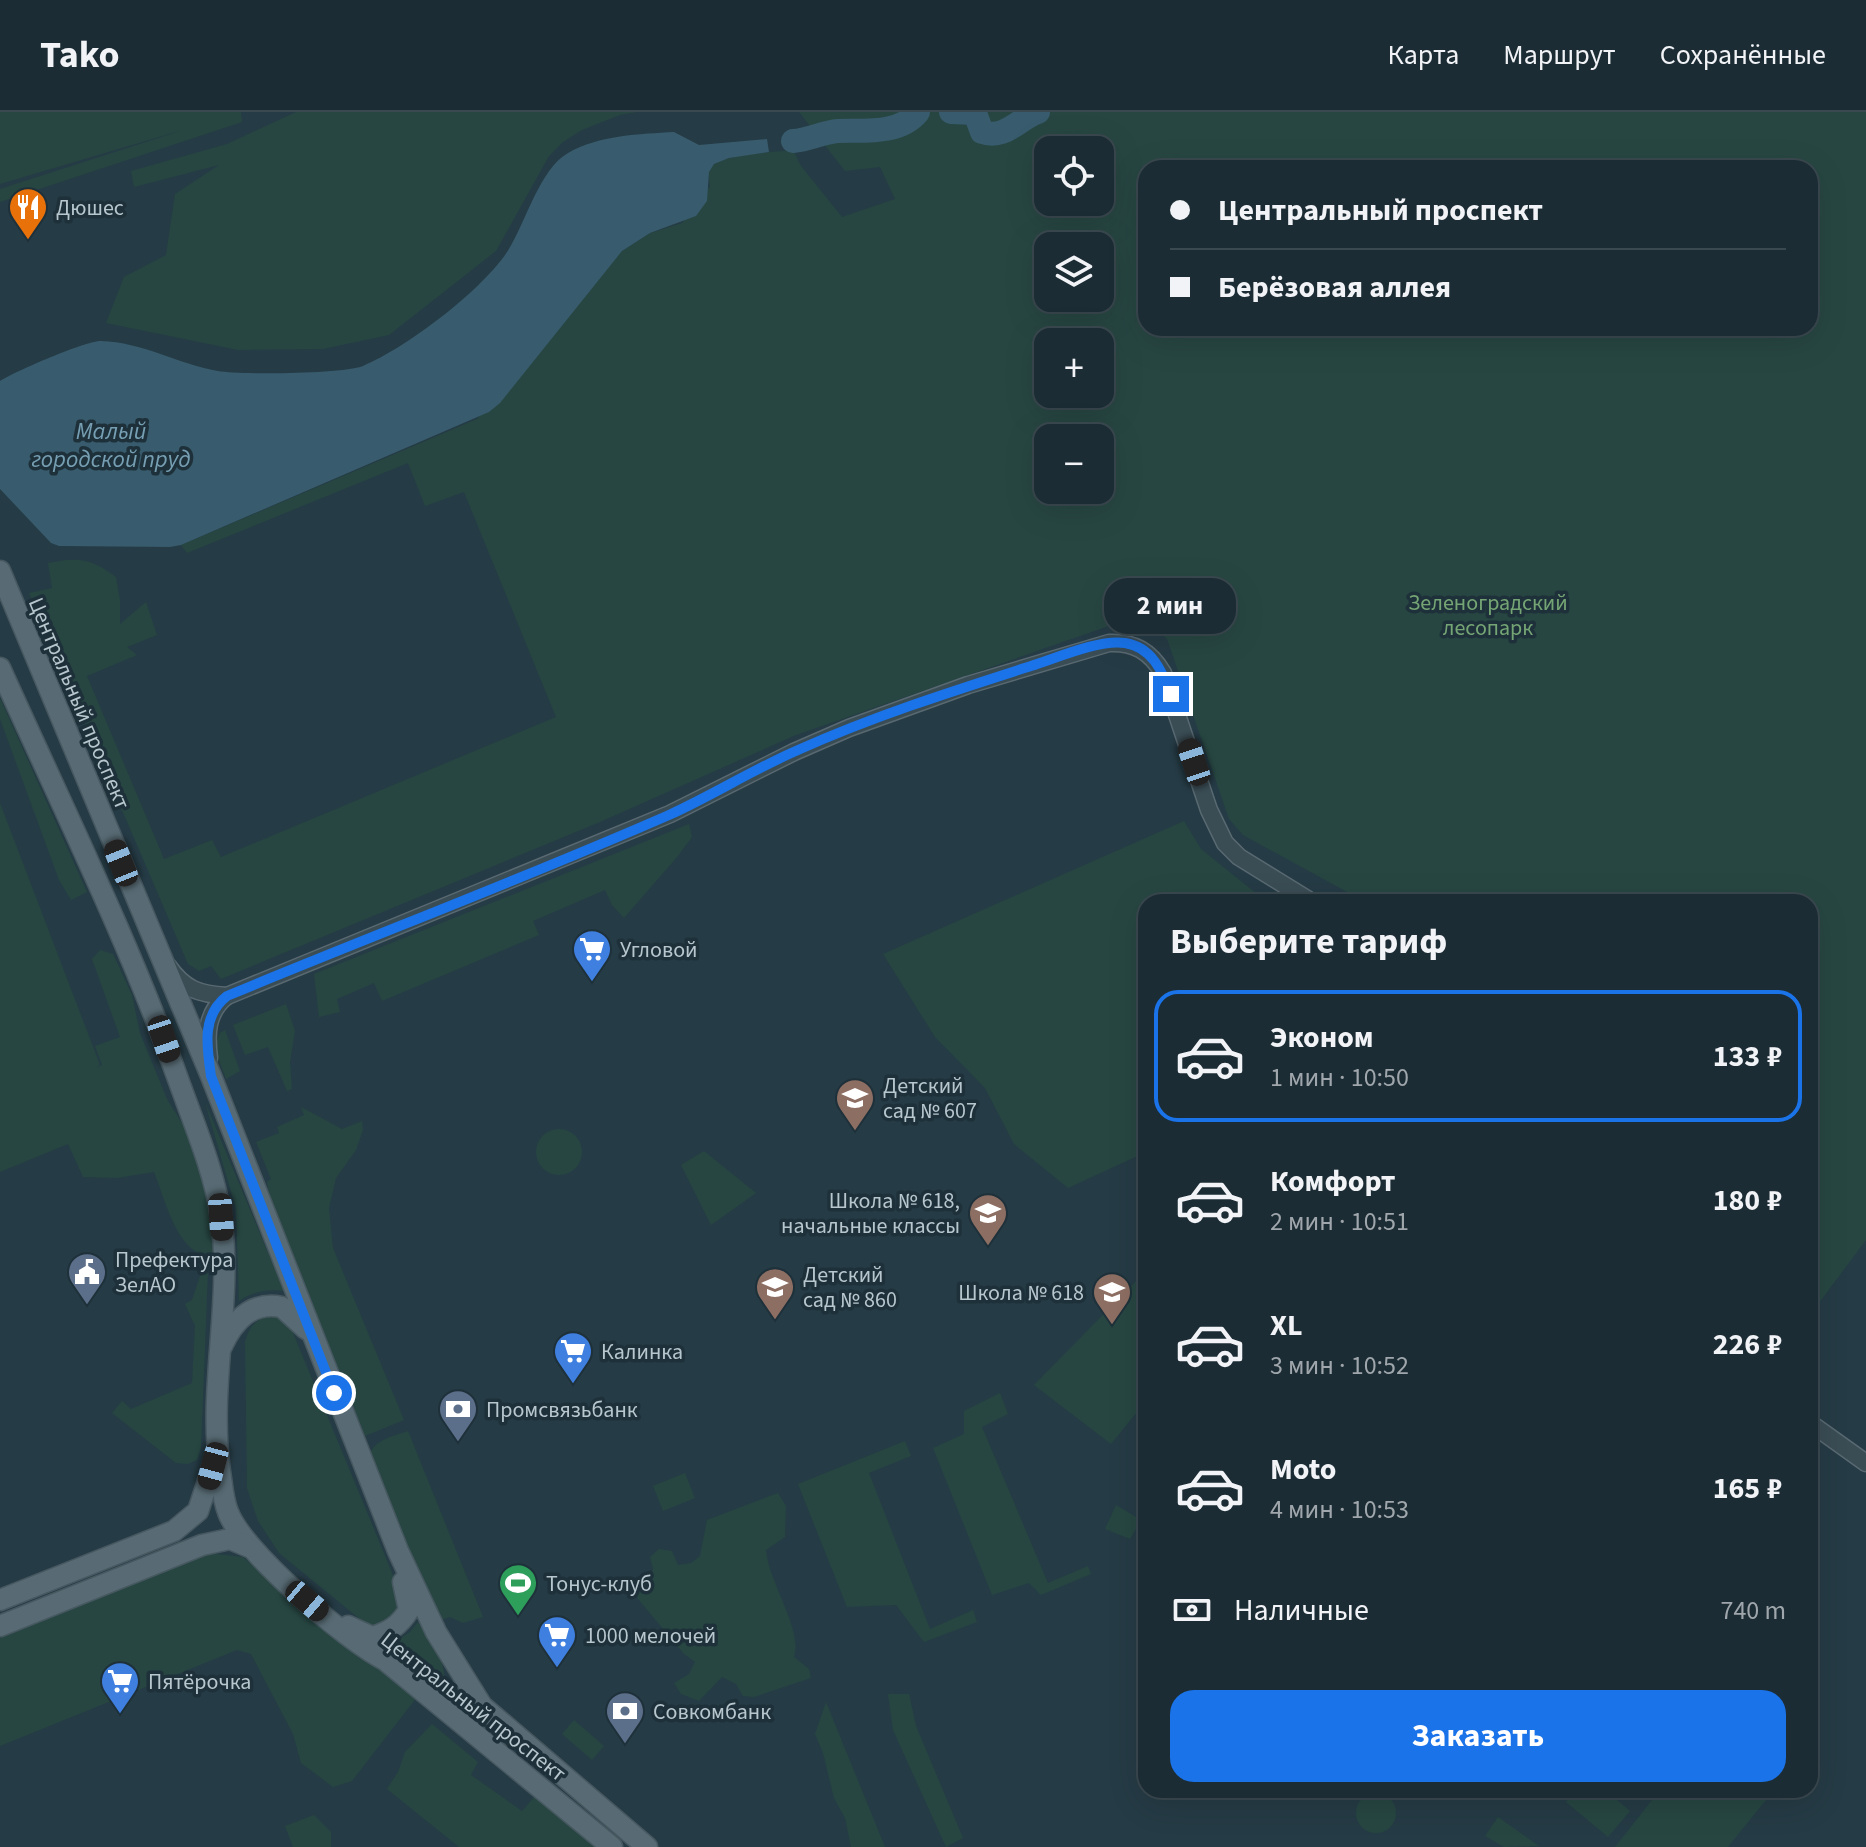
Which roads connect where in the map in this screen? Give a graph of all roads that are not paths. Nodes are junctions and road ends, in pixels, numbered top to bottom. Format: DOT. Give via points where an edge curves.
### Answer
graph roads {
  1 [pos="0,571"];
  2 [pos="0,668"];
  3 [pos="1299,894"];
  4 [pos="157,951"];
  5 [pos="227,996"];
  6 [pos="211,1076"];
  7 [pos="315,1342"];
  8 [pos="219,1353"];
  9 [pos="1818,1429"];
  10 [pos="217,1450"];
  11 [pos="1866,1463"];
  12 [pos="253,1549"];
  13 [pos="398,1551"];
  14 [pos="0,1600"];
  15 [pos="307,1601"];
  16 [pos="0,1626"];
  17 [pos="449,1653"];
  18 [pos="437,1703"];
  19 [pos="612,1847"];
  20 [pos="647,1847"];
  1 -- 4 [label="main road, Центральный проспект"];
  2 -- 8 [label="main road, Центральный проспект" via="160,1029 207,1159 223,1246"];
  3 -- 5 [label="street" via="1225,843 1163,673 1138,647 1109,643 849,728 670,814"];
  4 -- 5 [label="street" via="189,988"];
  4 -- 6 [label="main road, Центральный проспект"];
  5 -- 6 [label="street" via="208,1026"];
  6 -- 7 [label="main road, Центральный проспект"];
  7 -- 8 [label="main road, Центральный проспект" via="282,1307 259,1306 237,1321"];
  7 -- 13 [label="main road, Центральный проспект"];
  8 -- 10 [label="main road, Центральный проспект"];
  9 -- 11 [label="street"];
  10 -- 12 [label="main road, Центральный проспект" via="228,1513"];
  10 -- 14 [label="main road" via="198,1511 174,1531"];
  12 -- 15 [label="main road, Центральный проспект"];
  12 -- 16 [label="main road" via="230,1539 202,1545"];
  13 -- 15 [label="main road, Центральный проспект" via="409,1610 389,1631 372,1637 355,1631"];
  13 -- 17 [label="main road, Центральный проспект"];
  15 -- 18 [label="main road, Центральный проспект"];
  17 -- 18 [label="main road" via="450,1682"];
  17 -- 20 [label="main road, Центральный проспект" via="493,1718"];
  18 -- 19 [label="main road, Центральный проспект"];
}
